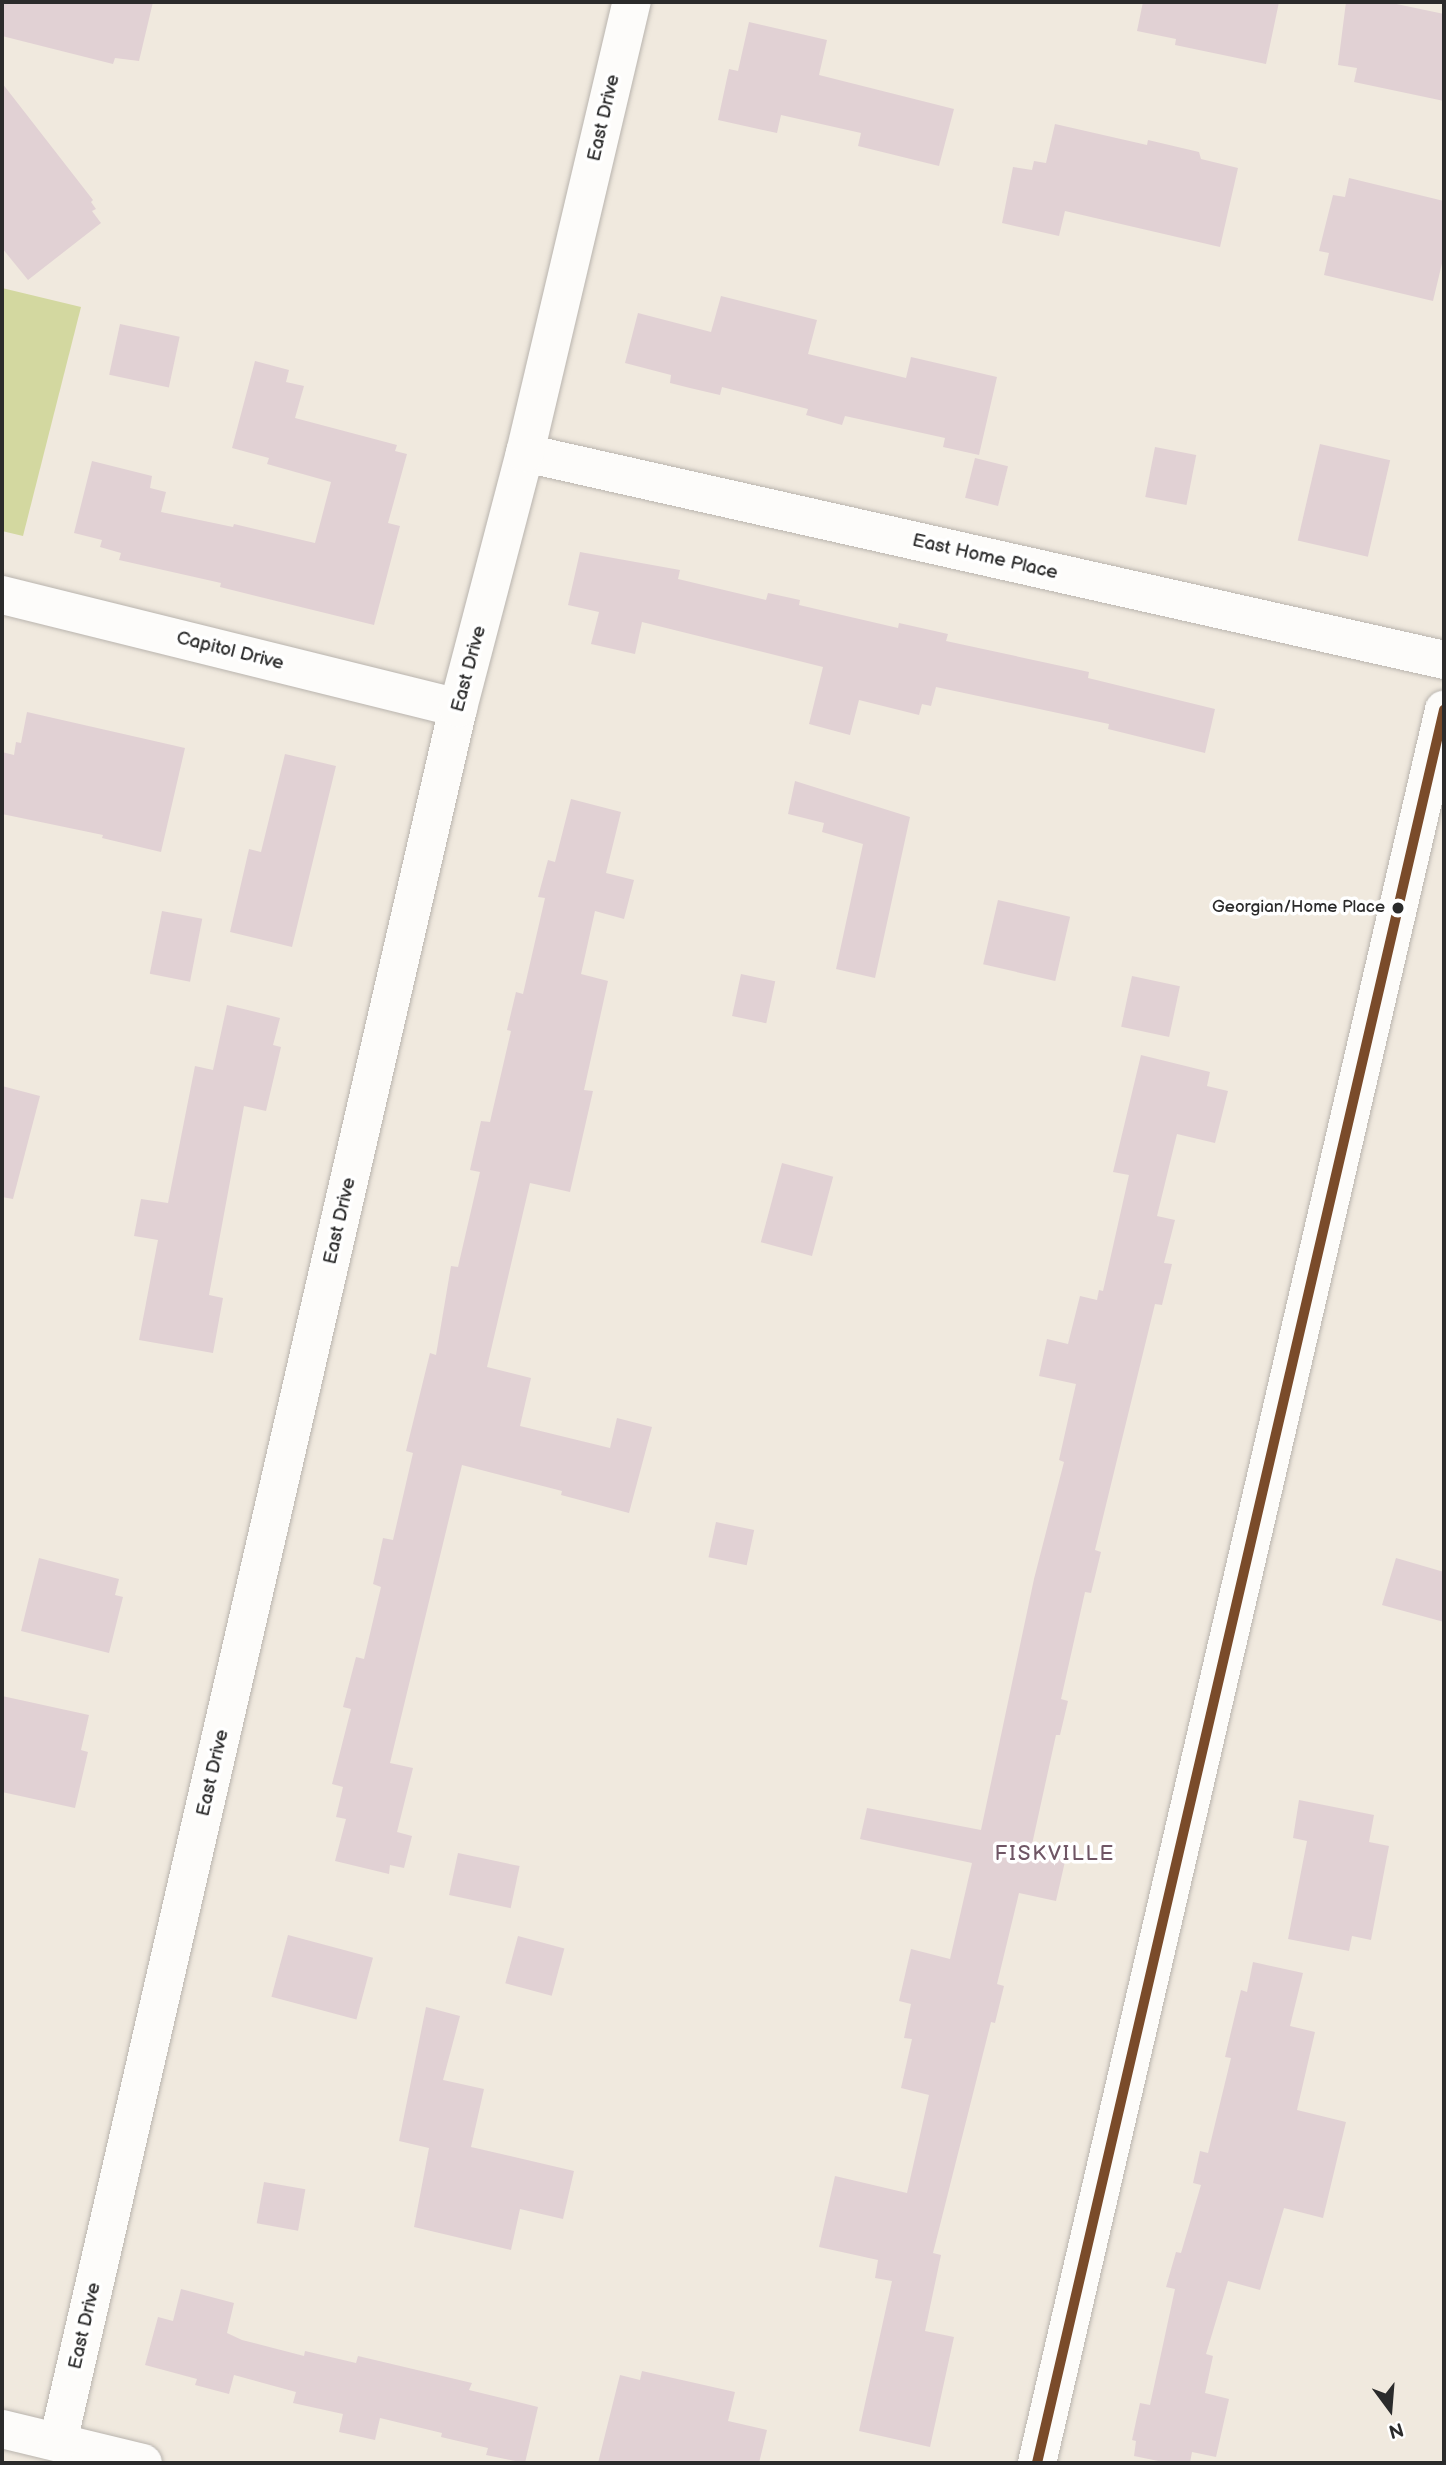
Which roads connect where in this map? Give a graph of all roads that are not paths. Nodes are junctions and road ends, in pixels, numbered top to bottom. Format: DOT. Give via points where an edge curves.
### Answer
graph roads {
  1 [pos="632,2"];
  2 [pos="525,453"];
  3 [pos="2,595"];
  4 [pos="1444,660"];
  5 [pos="458,708"];
  6 [pos="1444,710"];
  7 [pos="2,2429"];
  8 [pos="58,2442"];
  9 [pos="143,2463"];
  10 [pos="1037,2463"];
  1 -- 2 [label="street, East Drive"];
  2 -- 4 [label="street, East Home Place"];
  2 -- 5 [label="street, East Drive"];
  3 -- 5 [label="street, Capitol Drive"];
  5 -- 8 [label="street, East Drive"];
  6 -- 10 [label="street"];
  7 -- 8 [label="street"];
  8 -- 9 [label="street"];
}
